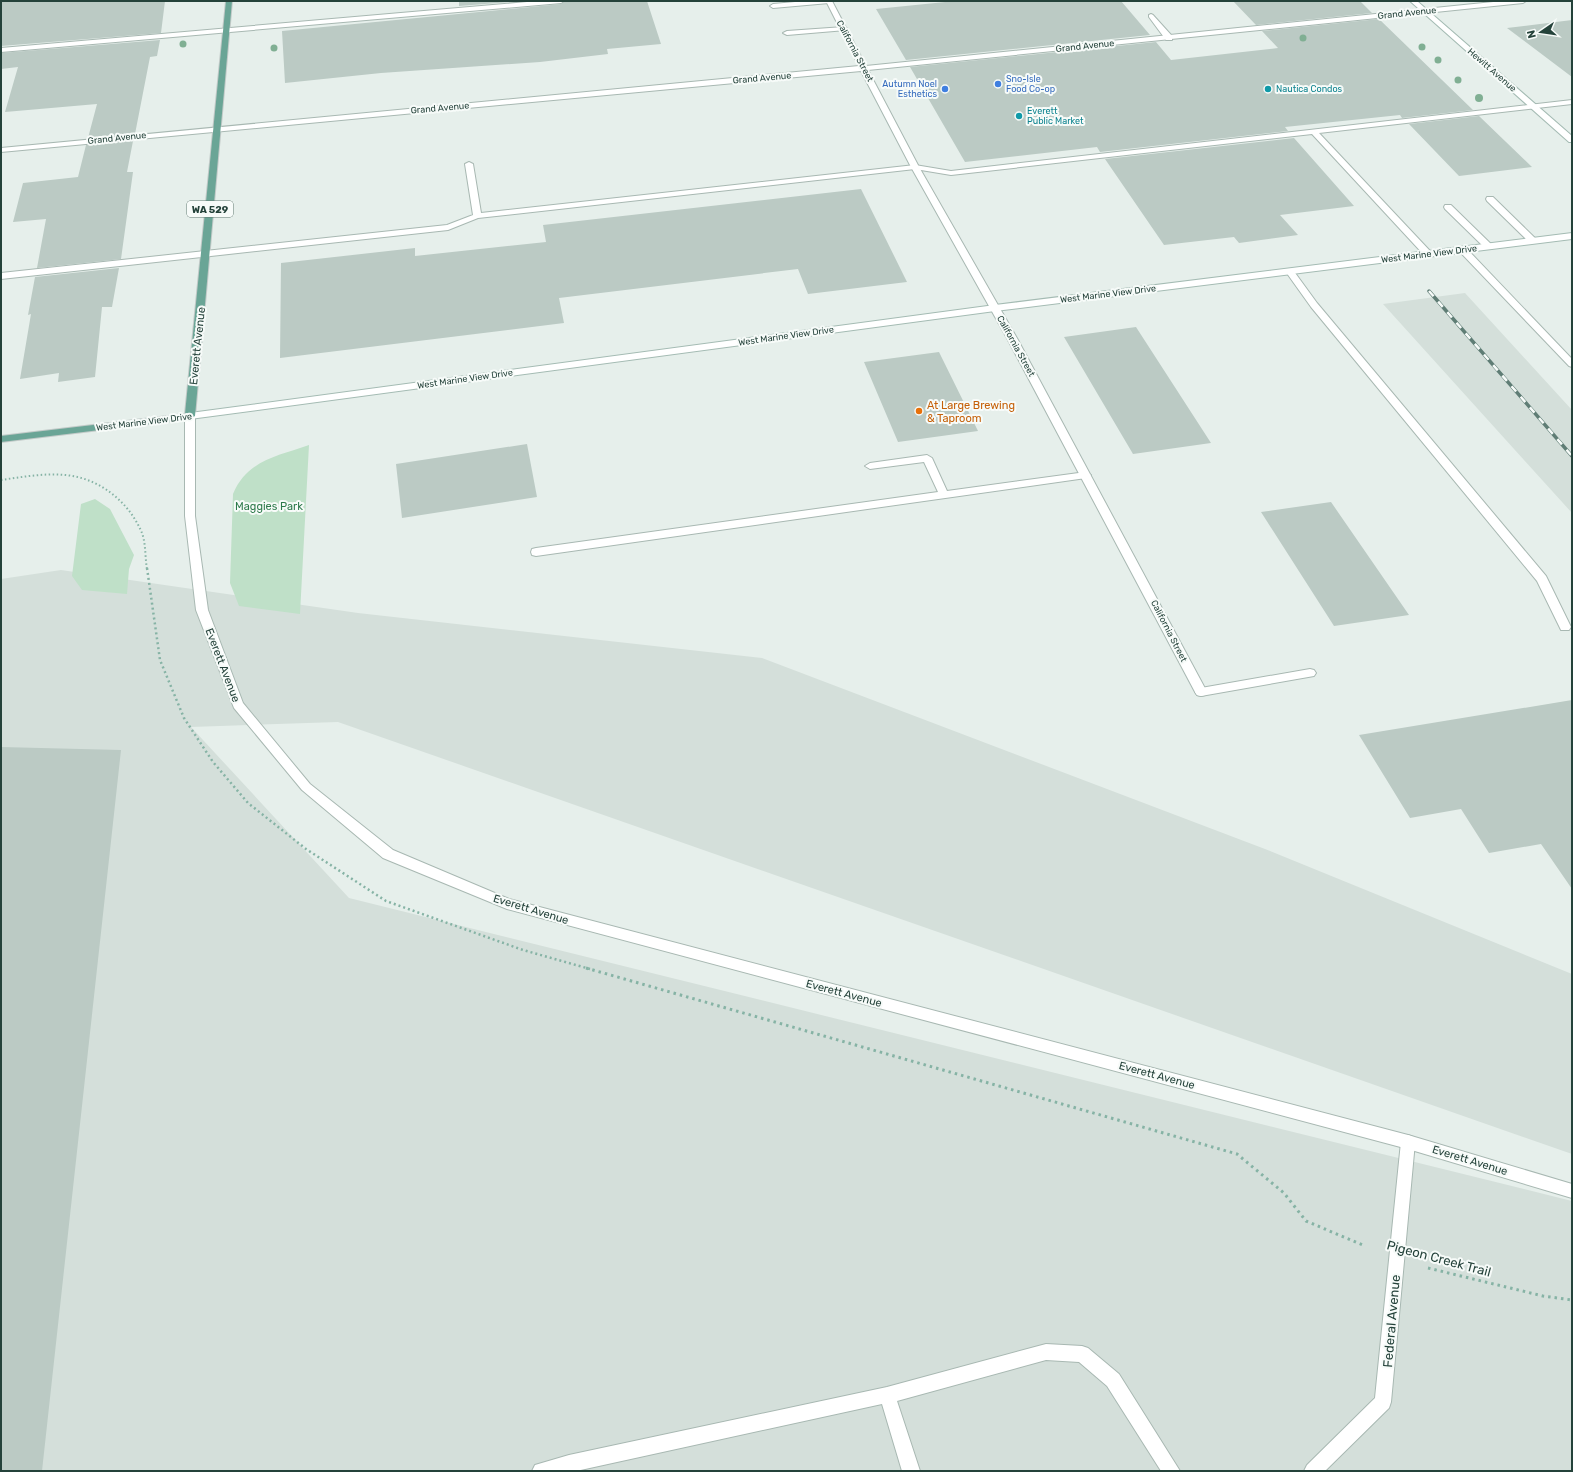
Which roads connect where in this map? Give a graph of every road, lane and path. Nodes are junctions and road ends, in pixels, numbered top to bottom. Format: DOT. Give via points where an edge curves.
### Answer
graph roads {
  1 [pos="229,1"];
  2 [pos="561,1"];
  3 [pos="829,1"];
  4 [pos="1413,1"];
  5 [pos="1523,1"];
  6 [pos="509,3"];
  7 [pos="773,6"];
  8 [pos="1425,12"];
  9 [pos="1151,16"];
  10 [pos="844,29"];
  11 [pos="227,31"];
  12 [pos="787,33"];
  13 [pos="1169,38"];
  14 [pos="1,50"];
  15 [pos="865,68"];
  16 [pos="1572,102"];
  17 [pos="1534,106"];
  18 [pos="218,129"];
  19 [pos="1314,132"];
  20 [pos="1572,140"];
  21 [pos="1,150"];
  22 [pos="469,164"];
  23 [pos="915,167"];
  24 [pos="1490,199"];
  25 [pos="1448,207"];
  26 [pos="477,216"];
  27 [pos="1572,236"];
  28 [pos="1534,241"];
  29 [pos="1489,247"];
  30 [pos="1463,250"];
  31 [pos="206,254"];
  32 [pos="1428,254"];
  33 [pos="1290,272"];
  34 [pos="1,276"];
  35 [pos="995,308"];
  36 [pos="1572,364"];
  37 [pos="190,416"];
  38 [pos="1,439"];
  39 [pos="870,466"];
  40 [pos="1086,475"];
  41 [pos="1,480"];
  42 [pos="944,495"];
  43 [pos="142,534"];
  44 [pos="536,552"];
  45 [pos="1565,627"];
  46 [pos="1310,673"];
  47 [pos="1408,1142"];
  48 [pos="1572,1191"];
  49 [pos="1306,1221"];
  50 [pos="1397,1260"];
  51 [pos="1572,1300"];
  52 [pos="887,1394"];
  53 [pos="569,1467"];
  54 [pos="541,1471"];
  55 [pos="911,1471"];
  56 [pos="1171,1471"];
  57 [pos="1314,1471"];
  1 -- 11 [label="main road, Everett Avenue / WA 529"];
  2 -- 6 [label="street"];
  3 -- 7 [label="street"];
  3 -- 10 [label="street, California Street"];
  4 -- 8 [label="street, Hewitt Avenue"];
  5 -- 8 [label="street, Grand Avenue"];
  6 -- 11 [label="street"];
  8 -- 13 [label="street, Grand Avenue"];
  8 -- 17 [label="street, Hewitt Avenue"];
  9 -- 13 [label="street"];
  10 -- 12 [label="street"];
  10 -- 15 [label="street, California Street"];
  11 -- 14 [label="street"];
  11 -- 18 [label="main road, Everett Avenue / WA 529"];
  13 -- 15 [label="street, Grand Avenue"];
  15 -- 18 [label="street, Grand Avenue"];
  15 -- 23 [label="street, California Street"];
  16 -- 17 [label="street"];
  17 -- 19 [label="street"];
  17 -- 20 [label="street, Hewitt Avenue"];
  18 -- 21 [label="street, Grand Avenue"];
  18 -- 31 [label="main road, Everett Avenue / WA 529"];
  19 -- 23 [label="street" via="951,173"];
  19 -- 32 [label="street"];
  22 -- 26 [label="street"];
  23 -- 26 [label="street"];
  23 -- 35 [label="street, California Street"];
  24 -- 28 [label="street"];
  25 -- 29 [label="street"];
  26 -- 31 [label="street" via="448,227"];
  27 -- 28 [label="street, West Marine View Drive"];
  28 -- 29 [label="street, West Marine View Drive"];
  29 -- 30 [label="street, West Marine View Drive"];
  30 -- 32 [label="street, West Marine View Drive"];
  30 -- 36 [label="street"];
  31 -- 34 [label="street"];
  31 -- 37 [label="main road, Everett Avenue / WA 529"];
  32 -- 33 [label="street, West Marine View Drive"];
  33 -- 35 [label="street, West Marine View Drive"];
  33 -- 45 [label="street" via="1314,305 1542,579"];
  35 -- 37 [label="street, West Marine View Drive"];
  35 -- 40 [label="street, California Street"];
  37 -- 38 [label="main road, West Marine View Drive"];
  37 -- 47 [label="street, Everett Avenue" via="190,516 202,610 238,705 306,787 388,854 507,904"];
  39 -- 42 [label="street" via="927,458"];
  40 -- 42 [label="street"];
  40 -- 46 [label="street, California Street" via="1201,692"];
  41 -- 43 [label="path" via="65,474 86,479 108,490 128,507"];
  42 -- 44 [label="street"];
  47 -- 48 [label="street, Everett Avenue"];
  47 -- 50 [label="street, Federal Avenue"];
  49 -- 50 [label="path, Pigeon Creek Trail"];
  50 -- 51 [label="path, Pigeon Creek Trail" via="1543,1296"];
  50 -- 57 [label="street, Federal Avenue" via="1383,1402"];
  52 -- 53 [label="street"];
  52 -- 55 [label="street"];
  52 -- 56 [label="street" via="1046,1352 1082,1354 1114,1380"];
  53 -- 54 [label="street"];
}
